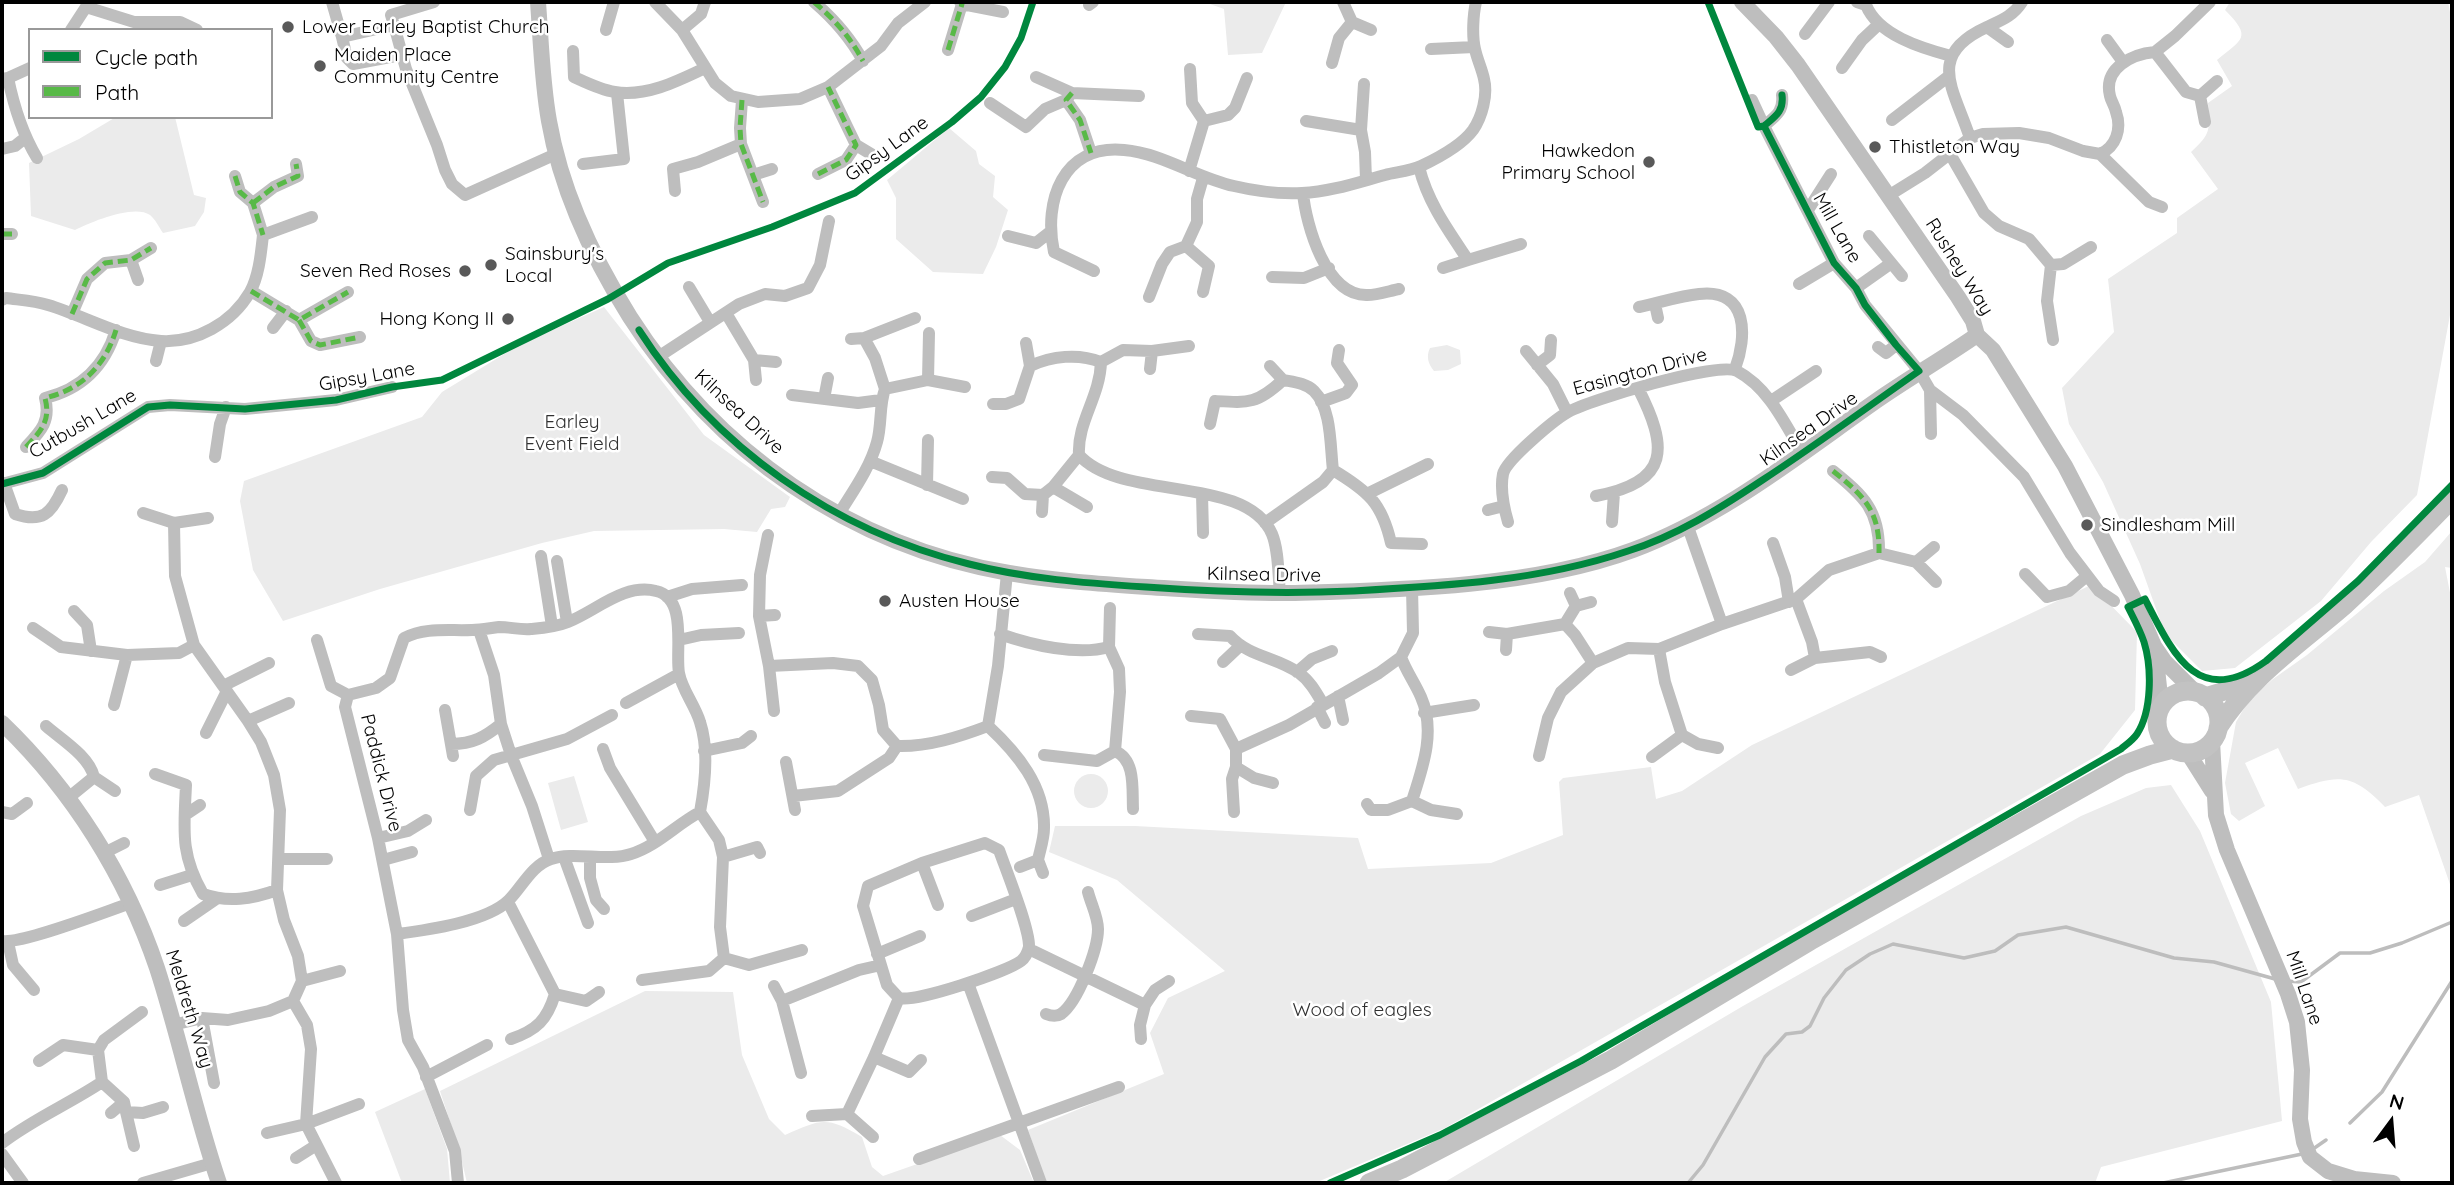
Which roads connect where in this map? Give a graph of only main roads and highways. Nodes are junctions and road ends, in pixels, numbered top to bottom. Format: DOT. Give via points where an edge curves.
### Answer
graph roads {
  1 [pos="2452,499"];
  2 [pos="2254,682"];
  3 [pos="2200,695"];
  4 [pos="2158,721"];
  5 [pos="2215,735"];
  6 [pos="2180,751"];
  7 [pos="2123,765"];
  8 [pos="1369,1183"];
  1 -- 2 [label="main road" via="2345,604"];
  2 -- 3 [label="main road"];
  2 -- 5 [label="main road"];
  3 -- 4 [label="main road" via="2187,691 2172,696"];
  3 -- 5 [label="main road" via="2216,710"];
  4 -- 6 [label="main road" via="2160,736"];
  4 -- 7 [label="main road"];
  5 -- 6 [label="main road" via="2206,748"];
  6 -- 7 [label="main road"];
  7 -- 8 [label="main road" via="1611,1059"];
}
